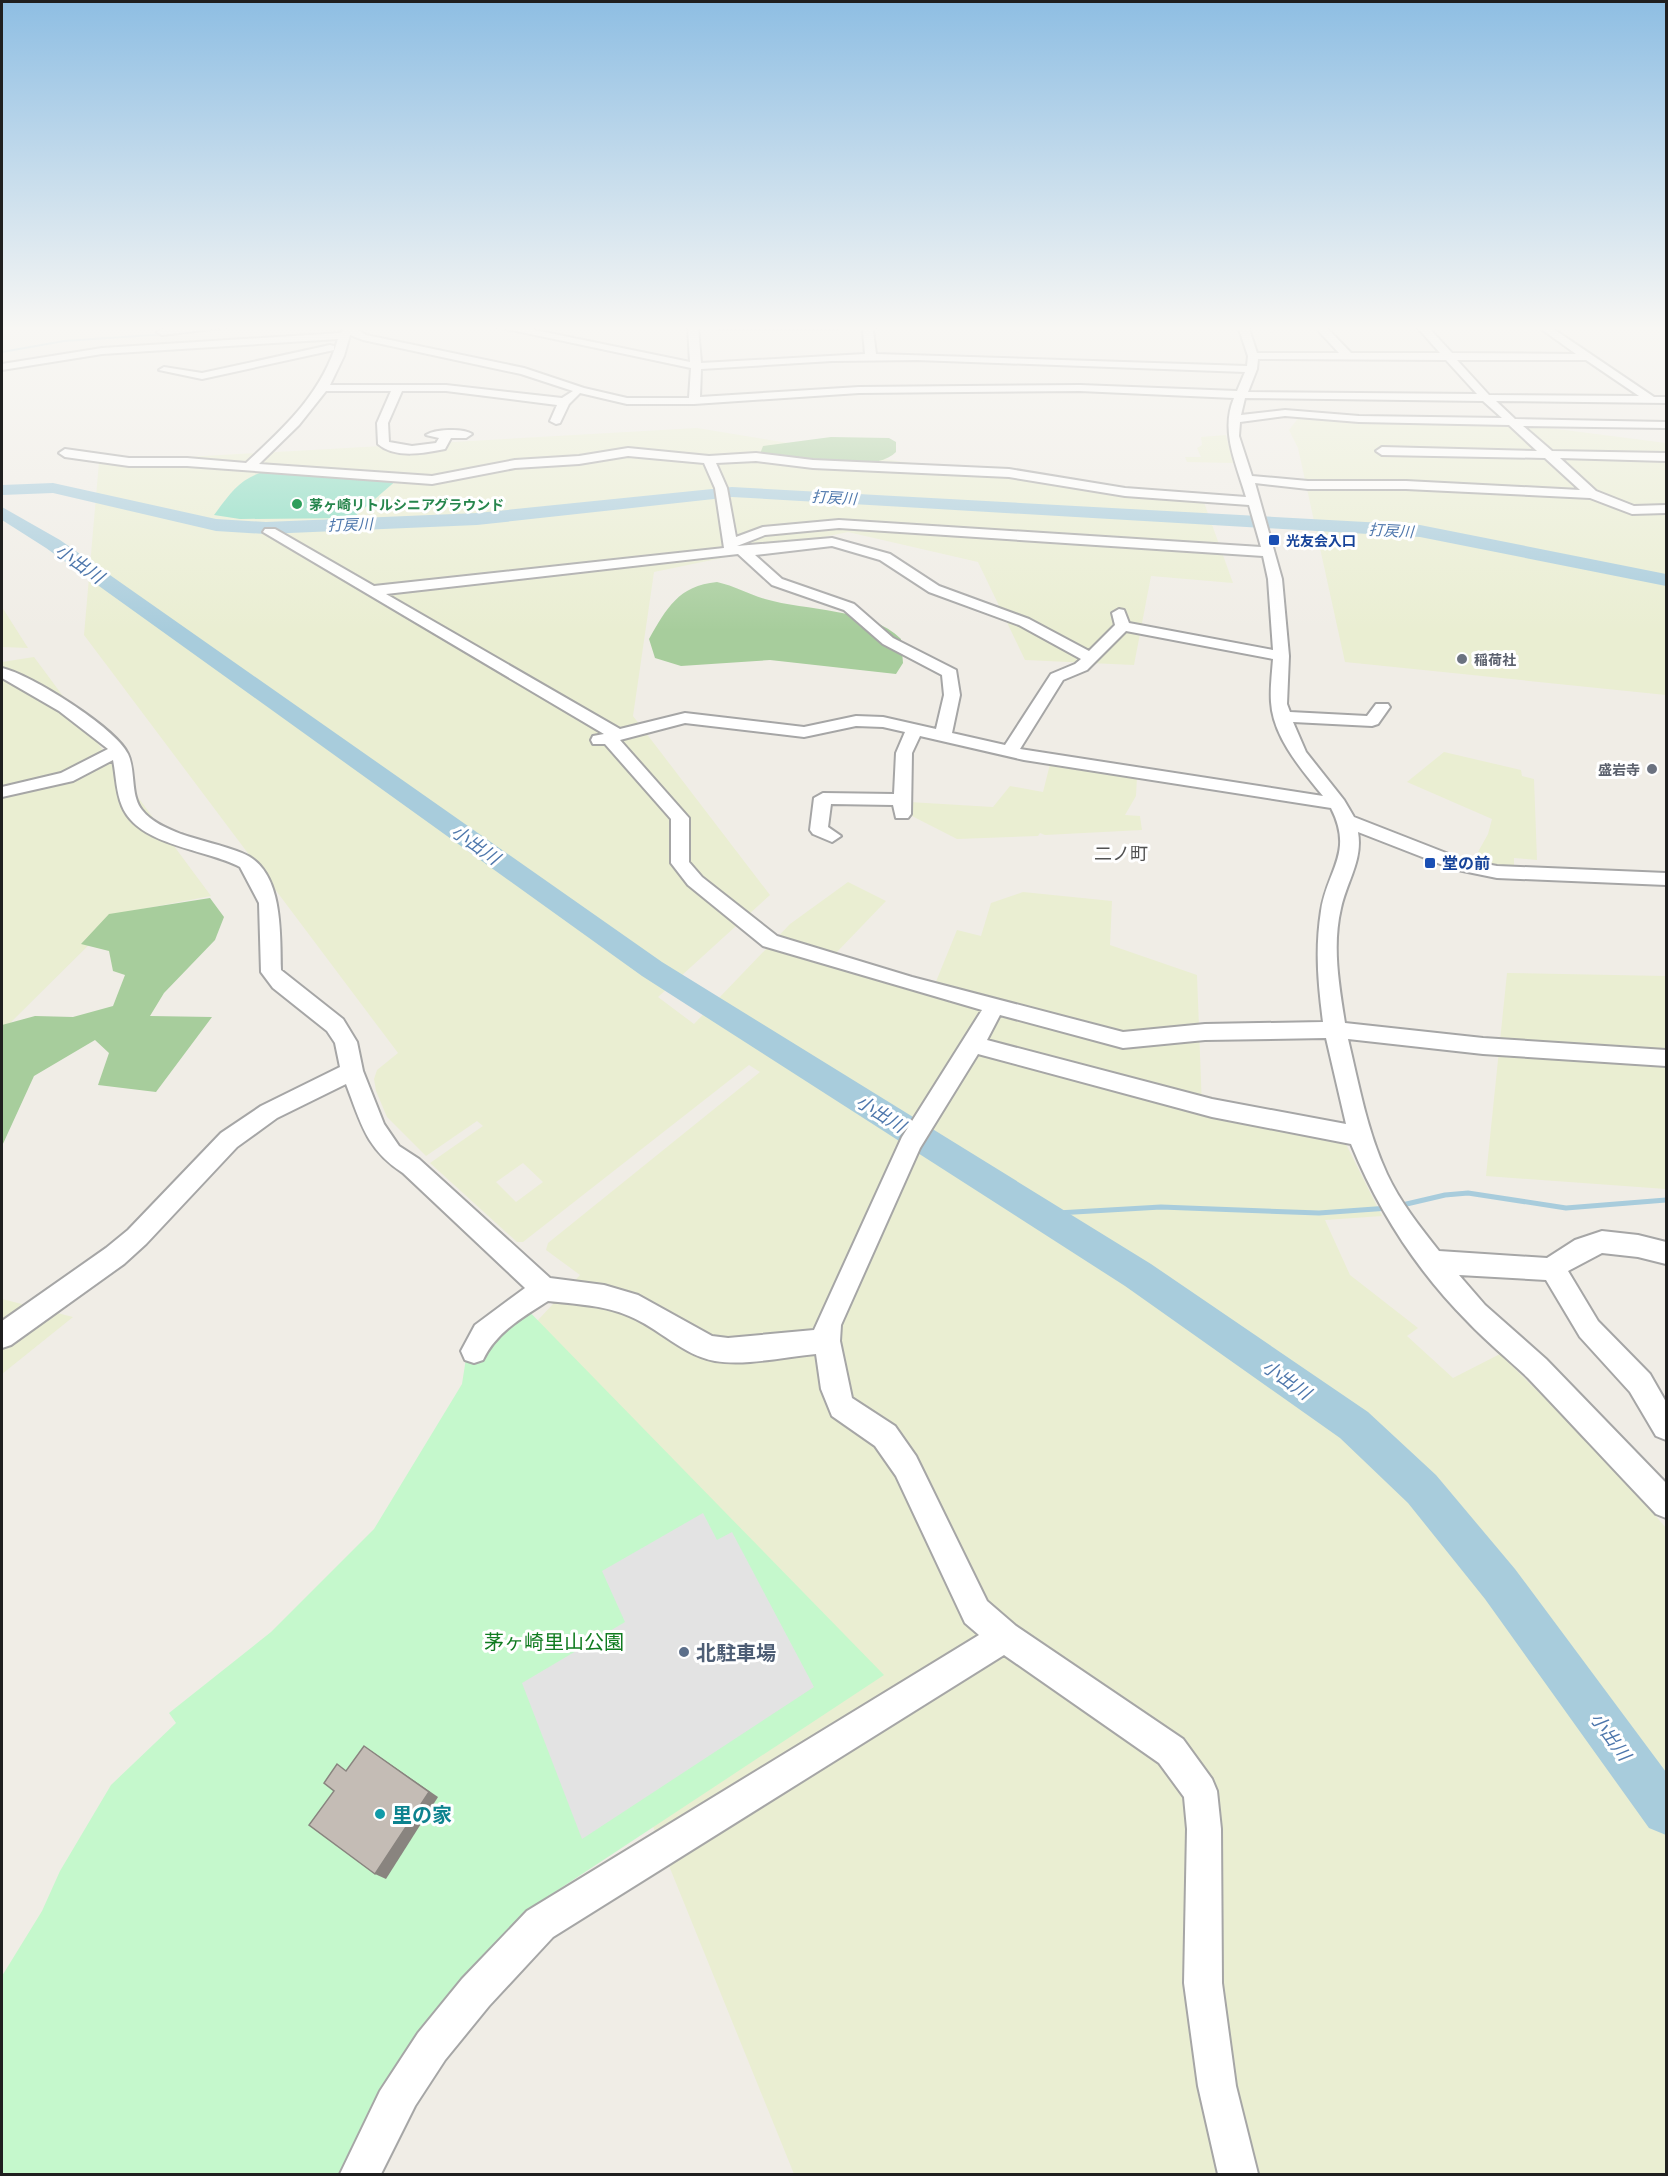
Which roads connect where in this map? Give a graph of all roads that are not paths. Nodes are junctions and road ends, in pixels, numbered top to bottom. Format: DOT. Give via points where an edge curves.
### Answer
graph roads {
  1 [pos="291,428"];
  2 [pos="385,428"];
  3 [pos="1233,428"];
  4 [pos="1365,428"];
  5 [pos="1519,428"];
  6 [pos="1644,428"];
  7 [pos="466,434"];
  8 [pos="414,435"];
  9 [pos="446,435"];
  10 [pos="1658,436"];
  11 [pos="1376,443"];
  12 [pos="65,453"];
  13 [pos="1549,454"];
  14 [pos="1666,457"];
  15 [pos="709,460"];
  16 [pos="249,466"];
  17 [pos="1248,479"];
  18 [pos="1406,485"];
  19 [pos="1592,494"];
  20 [pos="1253,501"];
  21 [pos="1666,509"];
  22 [pos="270,532"];
  23 [pos="735,549"];
  24 [pos="1269,552"];
  25 [pos="371,591"];
  26 [pos="1281,656"];
  27 [pos="1091,658"];
  28 [pos="2,674"];
  29 [pos="1382,706"];
  30 [pos="1282,717"];
  31 [pos="915,729"];
  32 [pos="943,734"];
  33 [pos="609,738"];
  34 [pos="118,751"];
  35 [pos="1010,752"];
  36 [pos="2,792"];
  37 [pos="1342,812"];
  38 [pos="831,837"];
  39 [pos="1666,879"];
  40 [pos="995,1006"];
  41 [pos="1335,1030"];
  42 [pos="973,1044"];
  43 [pos="1666,1058"];
  44 [pos="352,1071"];
  45 [pos="1360,1136"];
  46 [pos="1666,1253"];
  47 [pos="1432,1262"];
  48 [pos="1553,1268"];
  49 [pos="544,1289"];
  50 [pos="2,1336"];
  51 [pos="827,1341"];
  52 [pos="474,1351"];
  53 [pos="1666,1427"];
  54 [pos="1666,1504"];
  55 [pos="1005,1637"];
  56 [pos="360,2175"];
  57 [pos="1238,2175"];
  1 -- 16 [label="street"];
  2 -- 9 [label="street" via="384,444 406,450 441,446"];
  3 -- 17 [label="street"];
  4 -- 11 [label="street"];
  5 -- 13 [label="street"];
  6 -- 10 [label="street"];
  7 -- 9 [label="street"];
  8 -- 9 [label="street"];
  11 -- 13 [label="street"];
  11 -- 18 [label="street"];
  12 -- 16 [label="street" via="129,462"];
  13 -- 14 [label="street"];
  13 -- 19 [label="street"];
  15 -- 16 [label="street" via="628,452 515,464 432,480"];
  15 -- 20 [label="street" via="756,457 813,464 966,469 1028,474 1125,492"];
  15 -- 23 [label="street" via="722,492"];
  17 -- 18 [label="street" via="1308,485"];
  17 -- 20 [label="street"];
  18 -- 19 [label="street"];
  19 -- 21 [label="street" via="1632,510"];
  20 -- 24 [label="street"];
  22 -- 25 [label="street"];
  23 -- 24 [label="street" via="763,531 839,524"];
  23 -- 25 [label="street"];
  23 -- 27 [label="street" via="832,542 885,557 934,589 1024,622"];
  23 -- 32 [label="street" via="777,582 849,607 888,640 950,673 952,695"];
  24 -- 26 [label="street" via="1280,610"];
  25 -- 33 [label="street"];
  26 -- 27 [label="street" via="1121,619"];
  26 -- 30 [label="street" via="1277,689"];
  27 -- 35 [label="street" via="1057,677"];
  28 -- 34 [label="street" via="19,680 70,712 100,732"];
  29 -- 30 [label="street" via="1372,721"];
  30 -- 37 [label="street" via="1298,753"];
  31 -- 32 [label="street"];
  31 -- 33 [label="street" via="856,721 804,732 685,718"];
  31 -- 38 [label="street" via="904,753 902,807 823,798 819,830"];
  32 -- 35 [label="street"];
  33 -- 40 [label="street" via="680,818 680,863 696,881 770,941"];
  34 -- 36 [label="street" via="67,777"];
  34 -- 44 [label="street" via="130,808 137,817 181,840 236,857 256,875 269,903 271,972 335,1025 346,1042"];
  35 -- 37 [label="street"];
  37 -- 39 [label="street" via="1460,866 1497,872"];
  37 -- 41 [label="street" via="1351,844 1331,908 1326,963"];
  40 -- 41 [label="street" via="1123,1040 1205,1032"];
  40 -- 42 [label="street"];
  41 -- 43 [label="street" via="1483,1046"];
  41 -- 45 [label="street"];
  42 -- 45 [label="street" via="1212,1108"];
  42 -- 51 [label="street" via="916,1136 828,1325"];
  44 -- 49 [label="street" via="374,1128 391,1153 411,1166"];
  44 -- 50 [label="street" via="269,1112 229,1140 115,1256"];
  45 -- 47 [label="street" via="1399,1217"];
  46 -- 48 [label="street" via="1602,1242 1584,1248"];
  47 -- 48 [label="street"];
  47 -- 54 [label="street" via="1476,1313 1536,1368"];
  48 -- 53 [label="street" via="1589,1329 1641,1383"];
  49 -- 51 [label="street" via="604,1296 638,1306 712,1348"];
  49 -- 52 [label="street" via="476,1341"];
  51 -- 55 [label="street" via="842,1407 885,1436 906,1466 976,1612"];
  55 -- 56 [label="street" via="540,1924 490,1976 418,2065 383,2124"];
  55 -- 57 [label="street" via="1171,1750 1200,1791 1204,1829 1203,1983 1217,2086"];
}
